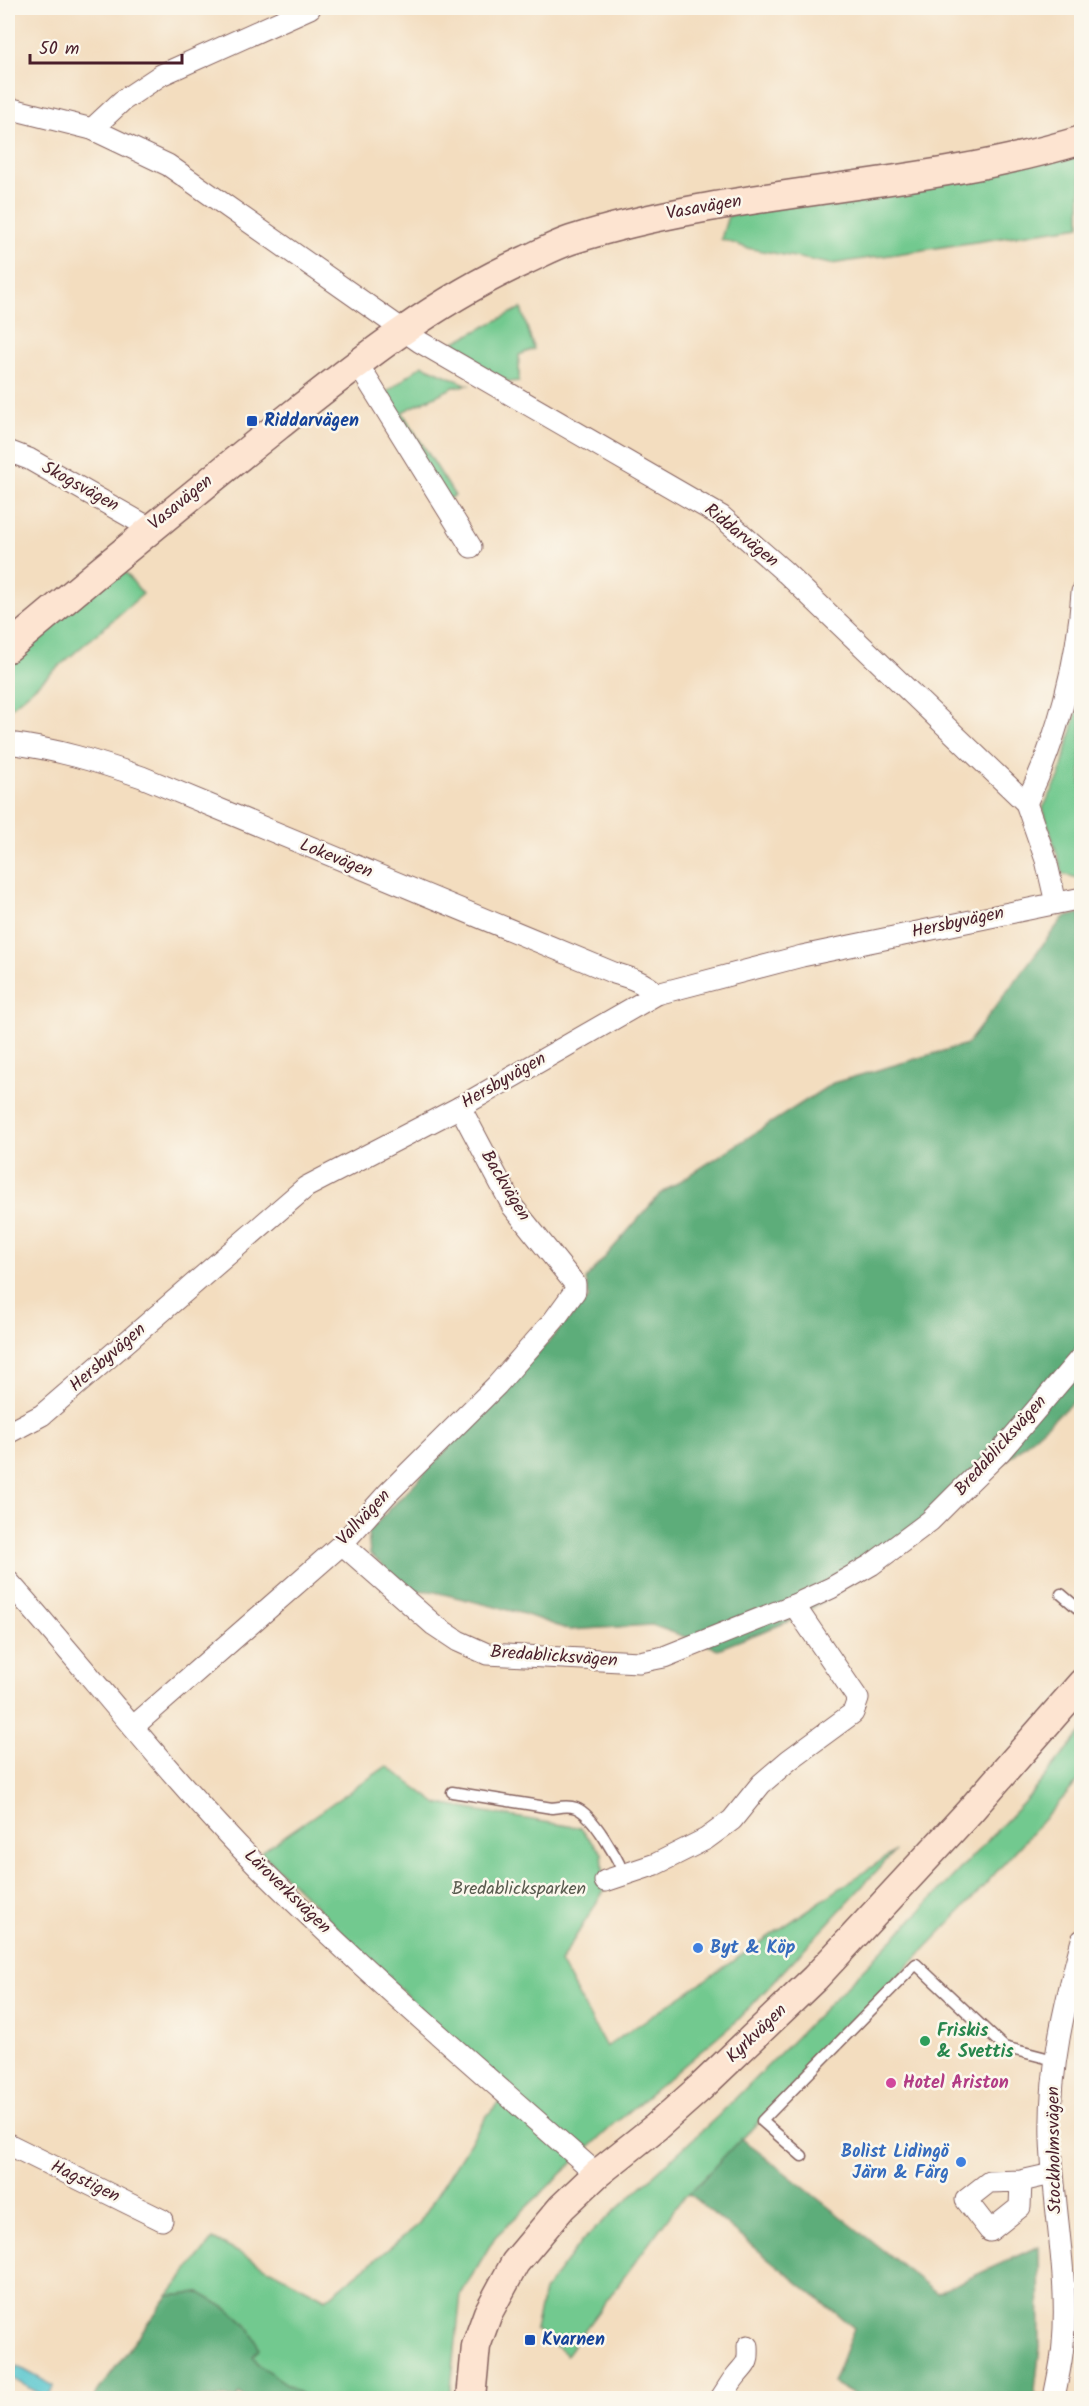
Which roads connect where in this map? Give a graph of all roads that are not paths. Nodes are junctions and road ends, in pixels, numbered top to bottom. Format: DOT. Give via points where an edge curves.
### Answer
graph roads {
  1 [pos="310,8"];
  2 [pos="8,108"];
  3 [pos="92,129"];
  4 [pos="1082,140"];
  5 [pos="402,330"];
  6 [pos="357,363"];
  7 [pos="8,451"];
  8 [pos="150,528"];
  9 [pos="471,547"];
  10 [pos="1082,592"];
  11 [pos="8,648"];
  12 [pos="8,743"];
  13 [pos="1026,803"];
  14 [pos="1082,898"];
  15 [pos="1056,903"];
  16 [pos="657,994"];
  17 [pos="460,1107"];
  18 [pos="575,1291"];
  19 [pos="1082,1356"];
  20 [pos="8,1433"];
  21 [pos="342,1544"];
  22 [pos="8,1581"];
  23 [pos="1061,1594"];
  24 [pos="794,1605"];
  25 [pos="1082,1612"];
  26 [pos="1082,1683"];
  27 [pos="134,1726"];
  28 [pos="452,1792"];
  29 [pos="615,1878"];
  30 [pos="1082,1940"];
  31 [pos="1054,2060"];
  32 [pos="8,2144"];
  33 [pos="802,2156"];
  34 [pos="597,2174"];
  35 [pos="1053,2174"];
  36 [pos="1021,2181"];
  37 [pos="162,2220"];
  38 [pos="1072,2342"];
  39 [pos="748,2346"];
  40 [pos="471,2398"];
  41 [pos="721,2398"];
  42 [pos="1054,2398"];
  1 -- 3 [label="street" via="162,75 122,100"];
  2 -- 3 [label="street, Riddarvägen"];
  3 -- 5 [label="street, Riddarvägen" via="168,165"];
  4 -- 5 [label="street, Vasavägen" via="1006,160 738,201 634,222 567,241 514,265"];
  5 -- 6 [label="street, Vasavägen"];
  5 -- 13 [label="street, Riddarvägen" via="721,516 786,573"];
  6 -- 8 [label="street, Vasavägen"];
  6 -- 9 [label="street"];
  7 -- 8 [label="street, Skogsvägen"];
  8 -- 11 [label="street, Vasavägen"];
  10 -- 13 [label="street" via="1080,630 1053,740"];
  12 -- 16 [label="street, Lokevägen" via="81,756 142,777 637,980"];
  13 -- 15 [label="street, Riddarvägen"];
  14 -- 15 [label="street, Hersbyvägen"];
  15 -- 16 [label="street, Hersbyvägen" via="802,956"];
  16 -- 17 [label="street, Hersbyvägen"];
  17 -- 18 [label="street, Backvägen" via="513,1207 575,1284"];
  17 -- 20 [label="street, Hersbyvägen" via="306,1187 42,1415"];
  18 -- 21 [label="street, Vallvägen" via="497,1385"];
  19 -- 24 [label="street, Bredablicksvägen" via="1000,1452 930,1521 871,1565"];
  21 -- 24 [label="street, Bredablicksvägen" via="434,1625 487,1654 639,1662 664,1657"];
  21 -- 27 [label="street, Vallvägen"];
  22 -- 27 [label="street, Läroverksvägen"];
  23 -- 25 [label="lane"];
  24 -- 29 [label="street" via="858,1699 853,1713 761,1784 732,1820 706,1839 656,1864"];
  26 -- 34 [label="street, Kyrkvägen" via="815,1978 656,2127"];
  27 -- 34 [label="street, Läroverksvägen" via="272,1880"];
  28 -- 29 [label="lane" via="552,1808 578,1808 613,1852"];
  30 -- 31 [label="street, Stockholmsvägen"];
  31 -- 33 [label="lane" via="1004,2047 916,1964 762,2121"];
  31 -- 35 [label="street, Stockholmsvägen"];
  32 -- 37 [label="street, Hagstigen"];
  34 -- 40 [label="street, Kyrkvägen" via="562,2206 515,2263 488,2313 476,2346"];
  35 -- 36 [label="street"];
  35 -- 38 [label="street, Stockholmsvägen" via="1064,2311"];
  38 -- 42 [label="street, Stockholmsvägen"];
  39 -- 41 [label="street" via="746,2367"];
}
